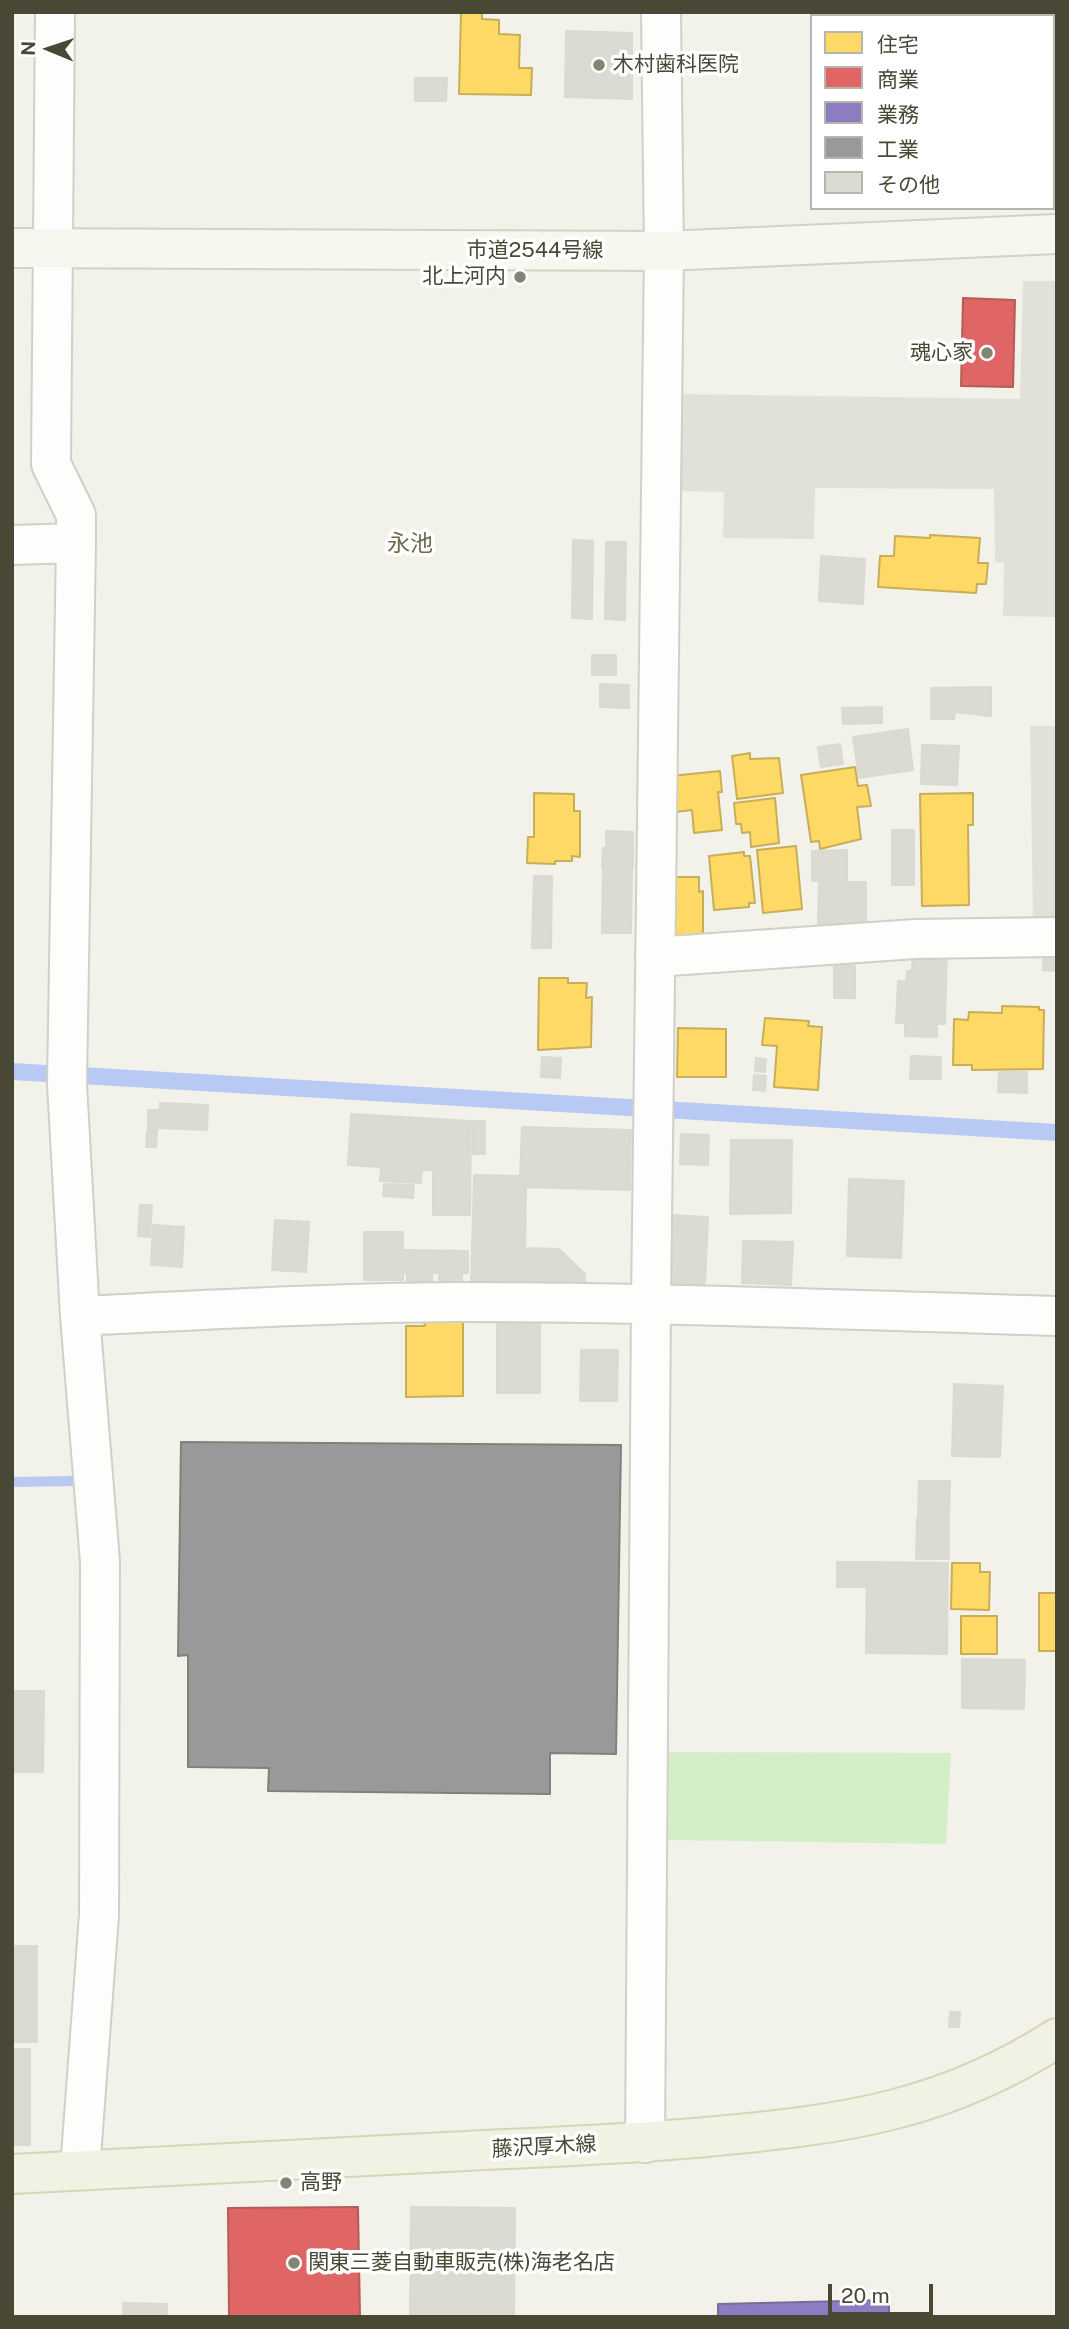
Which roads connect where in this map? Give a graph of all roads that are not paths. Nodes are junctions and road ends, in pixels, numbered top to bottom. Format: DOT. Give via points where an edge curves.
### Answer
graph roads {
  1 [pos="55,12"];
  2 [pos="661,12"];
  3 [pos="1057,234"];
  4 [pos="12,248"];
  5 [pos="54,248"];
  6 [pos="664,251"];
  7 [pos="76,543"];
  8 [pos="12,545"];
  9 [pos="1057,937"];
  10 [pos="655,957"];
  11 [pos="651,1304"];
  12 [pos="80,1316"];
  13 [pos="1057,1316"];
  14 [pos="1057,2038"];
  15 [pos="645,2143"];
  16 [pos="80,2170"];
  17 [pos="12,2174"];
  1 -- 5 [label="street"];
  2 -- 6 [label="street"];
  3 -- 6 [label="street, 市道2544号線"];
  4 -- 5 [label="street, 市道2544号線"];
  5 -- 6 [label="street, 市道2544号線"];
  5 -- 7 [label="street" via="51,464 76,514"];
  6 -- 10 [label="street"];
  7 -- 8 [label="street"];
  7 -- 12 [label="street" via="67,1074"];
  9 -- 10 [label="street" via="915,939"];
  10 -- 11 [label="street"];
  11 -- 12 [label="street" via="289,1305"];
  11 -- 13 [label="street"];
  11 -- 15 [label="street"];
  12 -- 16 [label="street" via="100,1590 99,1915"];
  14 -- 15 [label="main road, 藤沢厚木線" via="986,2078 875,2116 790,2130"];
  15 -- 16 [label="main road, 藤沢厚木線"];
  16 -- 17 [label="main road, 藤沢厚木線"];
}
